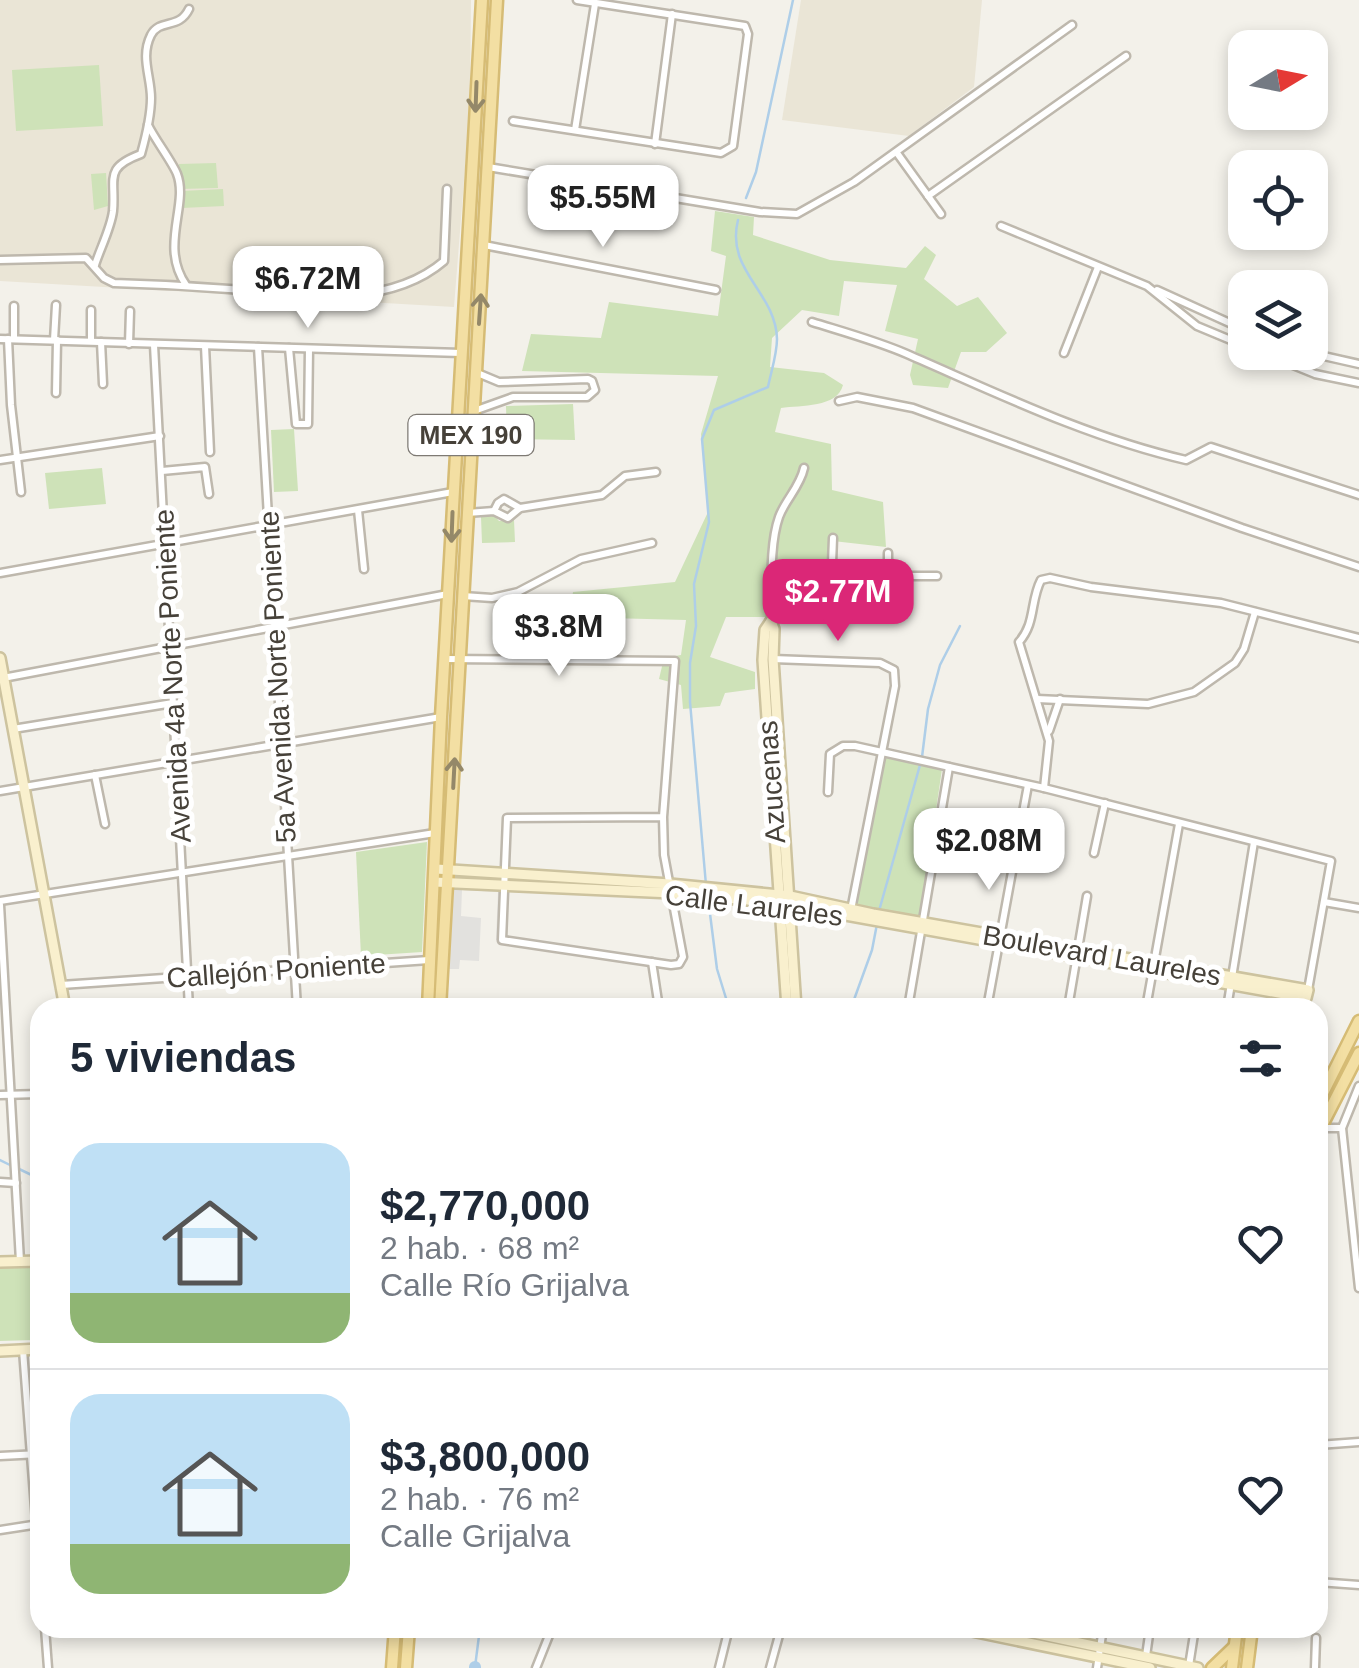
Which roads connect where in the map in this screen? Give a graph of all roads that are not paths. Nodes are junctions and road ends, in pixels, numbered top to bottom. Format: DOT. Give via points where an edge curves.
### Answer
graph roads {
  1 [pos="482,0"];
  2 [pos="496,0"];
  3 [pos="577,0"];
  4 [pos="596,4"];
  5 [pos="189,10"];
  6 [pos="672,14"];
  7 [pos="1072,24"];
  8 [pos="1126,56"];
  9 [pos="513,121"];
  10 [pos="148,125"];
  11 [pos="576,130"];
  12 [pos="655,144"];
  13 [pos="898,153"];
  14 [pos="488,167"];
  15 [pos="448,189"];
  16 [pos="928,196"];
  17 [pos="941,214"];
  18 [pos="1001,226"];
  19 [pos="484,245"];
  20 [pos="0,260"];
  21 [pos="95,265"];
  22 [pos="1098,266"];
  23 [pos="186,286"];
  24 [pos="1146,286"];
  25 [pos="716,290"];
  26 [pos="56,305"];
  27 [pos="14,306"];
  28 [pos="92,310"];
  29 [pos="130,311"];
  30 [pos="812,322"];
  31 [pos="1228,322"];
  32 [pos="7,339"];
  33 [pos="1228,339"];
  34 [pos="56,340"];
  35 [pos="91,342"];
  36 [pos="100,342"];
  37 [pos="129,344"];
  38 [pos="154,345"];
  39 [pos="205,346"];
  40 [pos="258,347"];
  41 [pos="289,348"];
  42 [pos="309,349"];
  43 [pos="461,353"];
  44 [pos="1064,353"];
  45 [pos="1328,357"];
  46 [pos="1359,364"];
  47 [pos="1305,370"];
  48 [pos="476,372"];
  49 [pos="1359,382"];
  50 [pos="103,384"];
  51 [pos="308,389"];
  52 [pos="293,390"];
  53 [pos="56,393"];
  54 [pos="839,401"];
  55 [pos="473,411"];
  56 [pos="160,436"];
  57 [pos="210,452"];
  58 [pos="15,457"];
  59 [pos="0,460"];
  60 [pos="804,468"];
  61 [pos="162,470"];
  62 [pos="656,472"];
  63 [pos="21,492"];
  64 [pos="453,492"];
  65 [pos="210,494"];
  66 [pos="1359,495"];
  67 [pos="520,508"];
  68 [pos="358,510"];
  69 [pos="494,511"];
  70 [pos="466,513"];
  71 [pos="268,525"];
  72 [pos="832,538"];
  73 [pos="652,543"];
  74 [pos="165,544"];
  75 [pos="888,553"];
  76 [pos="1359,567"];
  77 [pos="364,568"];
  78 [pos="0,573"];
  79 [pos="773,576"];
  80 [pos="832,576"];
  81 [pos="888,576"];
  82 [pos="937,576"];
  83 [pos="449,594"];
  84 [pos="462,596"];
  85 [pos="888,604"];
  86 [pos="1254,612"];
  87 [pos="830,615"];
  88 [pos="771,621"];
  89 [pos="273,628"];
  90 [pos="1359,638"];
  91 [pos="169,647"];
  92 [pos="0,658"];
  93 [pos="444,660"];
  94 [pos="768,660"];
  95 [pos="458,661"];
  96 [pos="2,678"];
  97 [pos="1036,699"];
  98 [pos="1060,700"];
  99 [pos="173,703"];
  100 [pos="441,717"];
  101 [pos="13,729"];
  102 [pos="1048,734"];
  103 [pos="280,743"];
  104 [pos="882,752"];
  105 [pos="176,760"];
  106 [pos="949,767"];
  107 [pos="95,774"];
  108 [pos="1028,785"];
  109 [pos="24,787"];
  110 [pos="1044,788"];
  111 [pos="0,791"];
  112 [pos="828,792"];
  113 [pos="1105,804"];
  114 [pos="663,817"];
  115 [pos="104,824"];
  116 [pos="1179,824"];
  117 [pos="436,833"];
  118 [pos="1254,842"];
  119 [pos="1094,853"];
  120 [pos="288,855"];
  121 [pos="442,870"];
  122 [pos="182,872"];
  123 [pos="505,878"];
  124 [pos="440,882"];
  125 [pos="671,889"];
  126 [pos="45,894"];
  127 [pos="718,894"];
  128 [pos="1087,896"];
  129 [pos="779,899"];
  130 [pos="791,900"];
  131 [pos="1324,902"];
  132 [pos="0,903"];
  133 [pos="1359,908"];
  134 [pos="851,912"];
  135 [pos="922,926"];
  136 [pos="998,940"];
  137 [pos="1078,952"];
  138 [pos="431,960"];
  139 [pos="652,962"];
  140 [pos="1154,967"];
  141 [pos="294,968"];
  142 [pos="187,975"];
  143 [pos="1232,981"];
  144 [pos="61,985"];
  145 [pos="63,998"];
  146 [pos="188,998"];
  147 [pos="296,998"];
  148 [pos="429,998"];
  149 [pos="440,998"];
  150 [pos="657,998"];
  151 [pos="786,998"];
  152 [pos="796,998"];
  153 [pos="910,998"];
  154 [pos="988,998"];
  155 [pos="1070,998"];
  156 [pos="1148,998"];
  157 [pos="1229,998"];
  158 [pos="1302,998"];
  159 [pos="1306,998"];
  160 [pos="1358,1024"];
  161 [pos="1359,1052"];
  162 [pos="1328,1083"];
  163 [pos="1359,1086"];
  164 [pos="30,1094"];
  165 [pos="0,1095"];
  166 [pos="13,1095"];
  167 [pos="1328,1112"];
  168 [pos="1342,1128"];
  169 [pos="1328,1130"];
  170 [pos="15,1180"];
  171 [pos="0,1182"];
  172 [pos="1358,1254"];
  173 [pos="20,1261"];
  174 [pos="30,1261"];
  175 [pos="0,1262"];
  176 [pos="1359,1288"];
  177 [pos="23,1350"];
  178 [pos="30,1350"];
  179 [pos="0,1352"];
  180 [pos="1359,1442"];
  181 [pos="1328,1444"];
  182 [pos="29,1454"];
  183 [pos="0,1456"];
  184 [pos="30,1462"];
  185 [pos="30,1525"];
  186 [pos="0,1530"];
  187 [pos="1328,1583"];
  188 [pos="1359,1585"];
  189 [pos="45,1638"];
  190 [pos="394,1638"];
  191 [pos="408,1638"];
  192 [pos="548,1638"];
  193 [pos="726,1638"];
  194 [pos="778,1638"];
  195 [pos="1029,1638"];
  196 [pos="1149,1638"];
  197 [pos="1194,1638"];
  198 [pos="1235,1638"];
  199 [pos="1251,1638"];
  200 [pos="1316,1638"];
  201 [pos="1234,1646"];
  202 [pos="1098,1658"];
  203 [pos="1146,1664"];
  204 [pos="1193,1667"];
  205 [pos="48,1668"];
  206 [pos="392,1668"];
  207 [pos="406,1668"];
  208 [pos="536,1668"];
  209 [pos="719,1668"];
  210 [pos="770,1668"];
  211 [pos="1212,1668"];
  212 [pos="1232,1668"];
  213 [pos="1247,1668"];
  214 [pos="1314,1668"];
  1 -- 2 [label="main road"];
  1 -- 43 [label="main road, MEX 190, one-way"];
  2 -- 14 [label="main road, MEX 190"];
  3 -- 4 [label="street"];
  4 -- 6 [label="street"];
  4 -- 11 [label="street"];
  5 -- 10 [label="street" via="151,36 144,59"];
  6 -- 12 [label="street"];
  6 -- 12 [label="street" via="748,29 729,150"];
  7 -- 13 [label="street"];
  8 -- 16 [label="street"];
  9 -- 11 [label="street"];
  10 -- 21 [label="street" via="141,154 111,178 113,214"];
  10 -- 23 [label="street" via="178,175 174,242"];
  11 -- 12 [label="street"];
  13 -- 14 [label="street" via="790,216"];
  13 -- 16 [label="street"];
  14 -- 19 [label="main road, MEX 190"];
  15 -- 23 [label="street" via="444,261 410,282 308,296"];
  16 -- 17 [label="street"];
  18 -- 22 [label="street"];
  19 -- 25 [label="street"];
  48 -- 19 [label="main road, MEX 190, one-way"];
  20 -- 21 [label="street" via="72,257"];
  21 -- 23 [label="street" via="114,283"];
  22 -- 24 [label="street"];
  22 -- 44 [label="street"];
  24 -- 31 [label="street"];
  24 -- 33 [label="street" via="1197,326"];
  26 -- 34 [label="street"];
  27 -- 32 [label="street"];
  28 -- 35 [label="street"];
  29 -- 37 [label="street"];
  30 -- 66 [label="street" via="903,352 1115,442 1186,460 1211,446"];
  32 -- 34 [label="street"];
  32 -- 58 [label="street"];
  34 -- 35 [label="street"];
  34 -- 53 [label="street"];
  35 -- 36 [label="street"];
  36 -- 37 [label="street"];
  36 -- 50 [label="street"];
  37 -- 38 [label="street"];
  38 -- 39 [label="street"];
  38 -- 56 [label="street, Avenida 4a Norte Poniente"];
  39 -- 40 [label="street"];
  39 -- 57 [label="street"];
  40 -- 41 [label="street"];
  40 -- 71 [label="street, 5a Avenida Norte Poniente"];
  41 -- 42 [label="street"];
  41 -- 52 [label="street"];
  42 -- 43 [label="street"];
  42 -- 51 [label="street"];
  43 -- 64 [label="main road, MEX 190"];
  45 -- 46 [label="street"];
  47 -- 49 [label="street"];
  48 -- 55 [label="main road, MEX 190"];
  48 -- 55 [label="street" via="499,382 588,379 595,390 587,397 513,397"];
  51 -- 52 [label="street"];
  51 -- 52 [label="street" via="308,424 296,424"];
  54 -- 76 [label="street" via="857,397 913,408"];
  55 -- 70 [label="main road, MEX 190"];
  56 -- 58 [label="street"];
  56 -- 61 [label="street, Avenida 4a Norte Poniente"];
  58 -- 59 [label="street"];
  58 -- 63 [label="street"];
  60 -- 79 [label="street" via="780,514"];
  61 -- 65 [label="street" via="205,467"];
  61 -- 74 [label="street, Avenida 4a Norte Poniente"];
  62 -- 67 [label="street" via="625,476 602,496"];
  64 -- 68 [label="street"];
  64 -- 83 [label="main road, MEX 190, one-way"];
  67 -- 69 [label="street" via="508,518"];
  67 -- 69 [label="street" via="504,499"];
  68 -- 71 [label="street"];
  68 -- 77 [label="street"];
  69 -- 70 [label="street"];
  70 -- 84 [label="main road, MEX 190"];
  71 -- 74 [label="street"];
  71 -- 89 [label="street, 5a Avenida Norte Poniente"];
  72 -- 80 [label="street"];
  73 -- 84 [label="street" via="581,559 518,592"];
  74 -- 78 [label="street"];
  74 -- 91 [label="street, Avenida 4a Norte Poniente"];
  75 -- 81 [label="street"];
  79 -- 80 [label="street"];
  79 -- 88 [label="street"];
  80 -- 81 [label="street"];
  80 -- 87 [label="street"];
  81 -- 82 [label="street"];
  81 -- 85 [label="street"];
  83 -- 89 [label="street"];
  83 -- 93 [label="main road, MEX 190"];
  84 -- 95 [label="main road, MEX 190"];
  86 -- 90 [label="street"];
  86 -- 97 [label="street" via="1041,580 1030,626 1019,642"];
  86 -- 98 [label="street" via="1244,649 1194,692 1148,704"];
  88 -- 94 [label="street" via="765,630"];
  89 -- 91 [label="street"];
  89 -- 103 [label="street, 5a Avenida Norte Poniente"];
  91 -- 96 [label="street"];
  91 -- 99 [label="street, Avenida 4a Norte Poniente"];
  92 -- 96 [label="street"];
  93 -- 95 [label="street"];
  93 -- 100 [label="main road, MEX 190"];
  94 -- 104 [label="street" via="894,670"];
  94 -- 129 [label="street, Azucenas"];
  94 -- 130 [label="street"];
  95 -- 114 [label="street" via="676,661"];
  121 -- 95 [label="main road, MEX 190, one-way"];
  96 -- 101 [label="street"];
  97 -- 98 [label="street"];
  97 -- 102 [label="street"];
  98 -- 102 [label="street"];
  99 -- 101 [label="street"];
  99 -- 105 [label="street, Avenida 4a Norte Poniente"];
  100 -- 103 [label="street"];
  100 -- 117 [label="main road, MEX 190"];
  101 -- 109 [label="street"];
  102 -- 110 [label="street"];
  103 -- 105 [label="street"];
  103 -- 120 [label="street, 5a Avenida Norte Poniente"];
  104 -- 106 [label="street"];
  104 -- 112 [label="street" via="843,746 830,754"];
  104 -- 134 [label="street"];
  105 -- 107 [label="street"];
  105 -- 122 [label="street, Avenida 4a Norte Poniente"];
  106 -- 108 [label="street"];
  106 -- 135 [label="street"];
  107 -- 109 [label="street"];
  107 -- 115 [label="street"];
  108 -- 110 [label="street"];
  108 -- 136 [label="street"];
  109 -- 111 [label="street"];
  109 -- 126 [label="street"];
  110 -- 113 [label="street"];
  113 -- 116 [label="street"];
  113 -- 119 [label="street"];
  114 -- 123 [label="street" via="507,818"];
  114 -- 125 [label="street"];
  116 -- 118 [label="street"];
  116 -- 140 [label="street"];
  117 -- 120 [label="street"];
  117 -- 121 [label="main road, MEX 190"];
  118 -- 131 [label="street" via="1332,861"];
  118 -- 143 [label="street"];
  120 -- 122 [label="street"];
  120 -- 141 [label="street, 5a Avenida Norte Poniente"];
  121 -- 123 [label="street, Calle Laureles"];
  121 -- 124 [label="main road, MEX 190"];
  122 -- 126 [label="street"];
  122 -- 142 [label="street, Avenida 4a Norte Poniente"];
  123 -- 124 [label="street, Calle Laureles"];
  123 -- 125 [label="street, Calle Laureles"];
  123 -- 139 [label="street" via="502,940"];
  124 -- 138 [label="main road, MEX 190"];
  124 -- 149 [label="main road, MEX 190"];
  125 -- 127 [label="street, Calle Laureles"];
  125 -- 139 [label="street" via="683,957 679,964"];
  126 -- 132 [label="street"];
  126 -- 144 [label="street"];
  127 -- 129 [label="street, Boulevard Laureles"];
  128 -- 137 [label="street"];
  129 -- 130 [label="street, Boulevard Laureles"];
  129 -- 151 [label="street, Azucenas"];
  130 -- 134 [label="street, Boulevard Laureles"];
  130 -- 152 [label="street"];
  131 -- 133 [label="street"];
  131 -- 159 [label="street"];
  132 -- 166 [label="street"];
  134 -- 135 [label="street, Boulevard Laureles"];
  135 -- 136 [label="street, Boulevard Laureles"];
  135 -- 153 [label="street"];
  136 -- 137 [label="street, Boulevard Laureles"];
  136 -- 154 [label="street"];
  137 -- 140 [label="street, Boulevard Laureles"];
  137 -- 155 [label="street"];
  138 -- 141 [label="street, Callejón Poniente"];
  138 -- 148 [label="main road, MEX 190"];
  139 -- 150 [label="street"];
  140 -- 143 [label="street, Boulevard Laureles"];
  140 -- 156 [label="street"];
  141 -- 142 [label="street, Callejón Poniente"];
  141 -- 147 [label="street, 5a Avenida Norte Poniente"];
  142 -- 144 [label="street, Callejón Poniente"];
  142 -- 146 [label="street, Avenida 4a Norte Poniente"];
  143 -- 157 [label="street"];
  143 -- 158 [label="street, Boulevard Laureles"];
  144 -- 145 [label="street"];
  160 -- 162 [label="main road"];
  161 -- 167 [label="main road"];
  163 -- 168 [label="street"];
  164 -- 166 [label="street"];
  165 -- 166 [label="street"];
  166 -- 170 [label="street"];
  168 -- 169 [label="street"];
  168 -- 172 [label="street"];
  170 -- 171 [label="street"];
  170 -- 173 [label="street"];
  172 -- 176 [label="street"];
  173 -- 174 [label="street"];
  173 -- 175 [label="street"];
  177 -- 178 [label="street"];
  177 -- 179 [label="street"];
  177 -- 182 [label="street"];
  180 -- 181 [label="street"];
  182 -- 183 [label="street"];
  182 -- 184 [label="street"];
  185 -- 186 [label="street"];
  187 -- 188 [label="street"];
  189 -- 205 [label="street"];
  190 -- 206 [label="main road"];
  191 -- 207 [label="main road"];
  192 -- 208 [label="street"];
  193 -- 209 [label="street"];
  194 -- 210 [label="street"];
  195 -- 202 [label="street"];
  196 -- 203 [label="street"];
  197 -- 204 [label="street"];
  198 -- 201 [label="main road"];
  199 -- 213 [label="main road"];
  200 -- 214 [label="street"];
  201 -- 211 [label="main road"];
  201 -- 212 [label="main road"];
  202 -- 203 [label="street"];
  203 -- 204 [label="street"];
}
